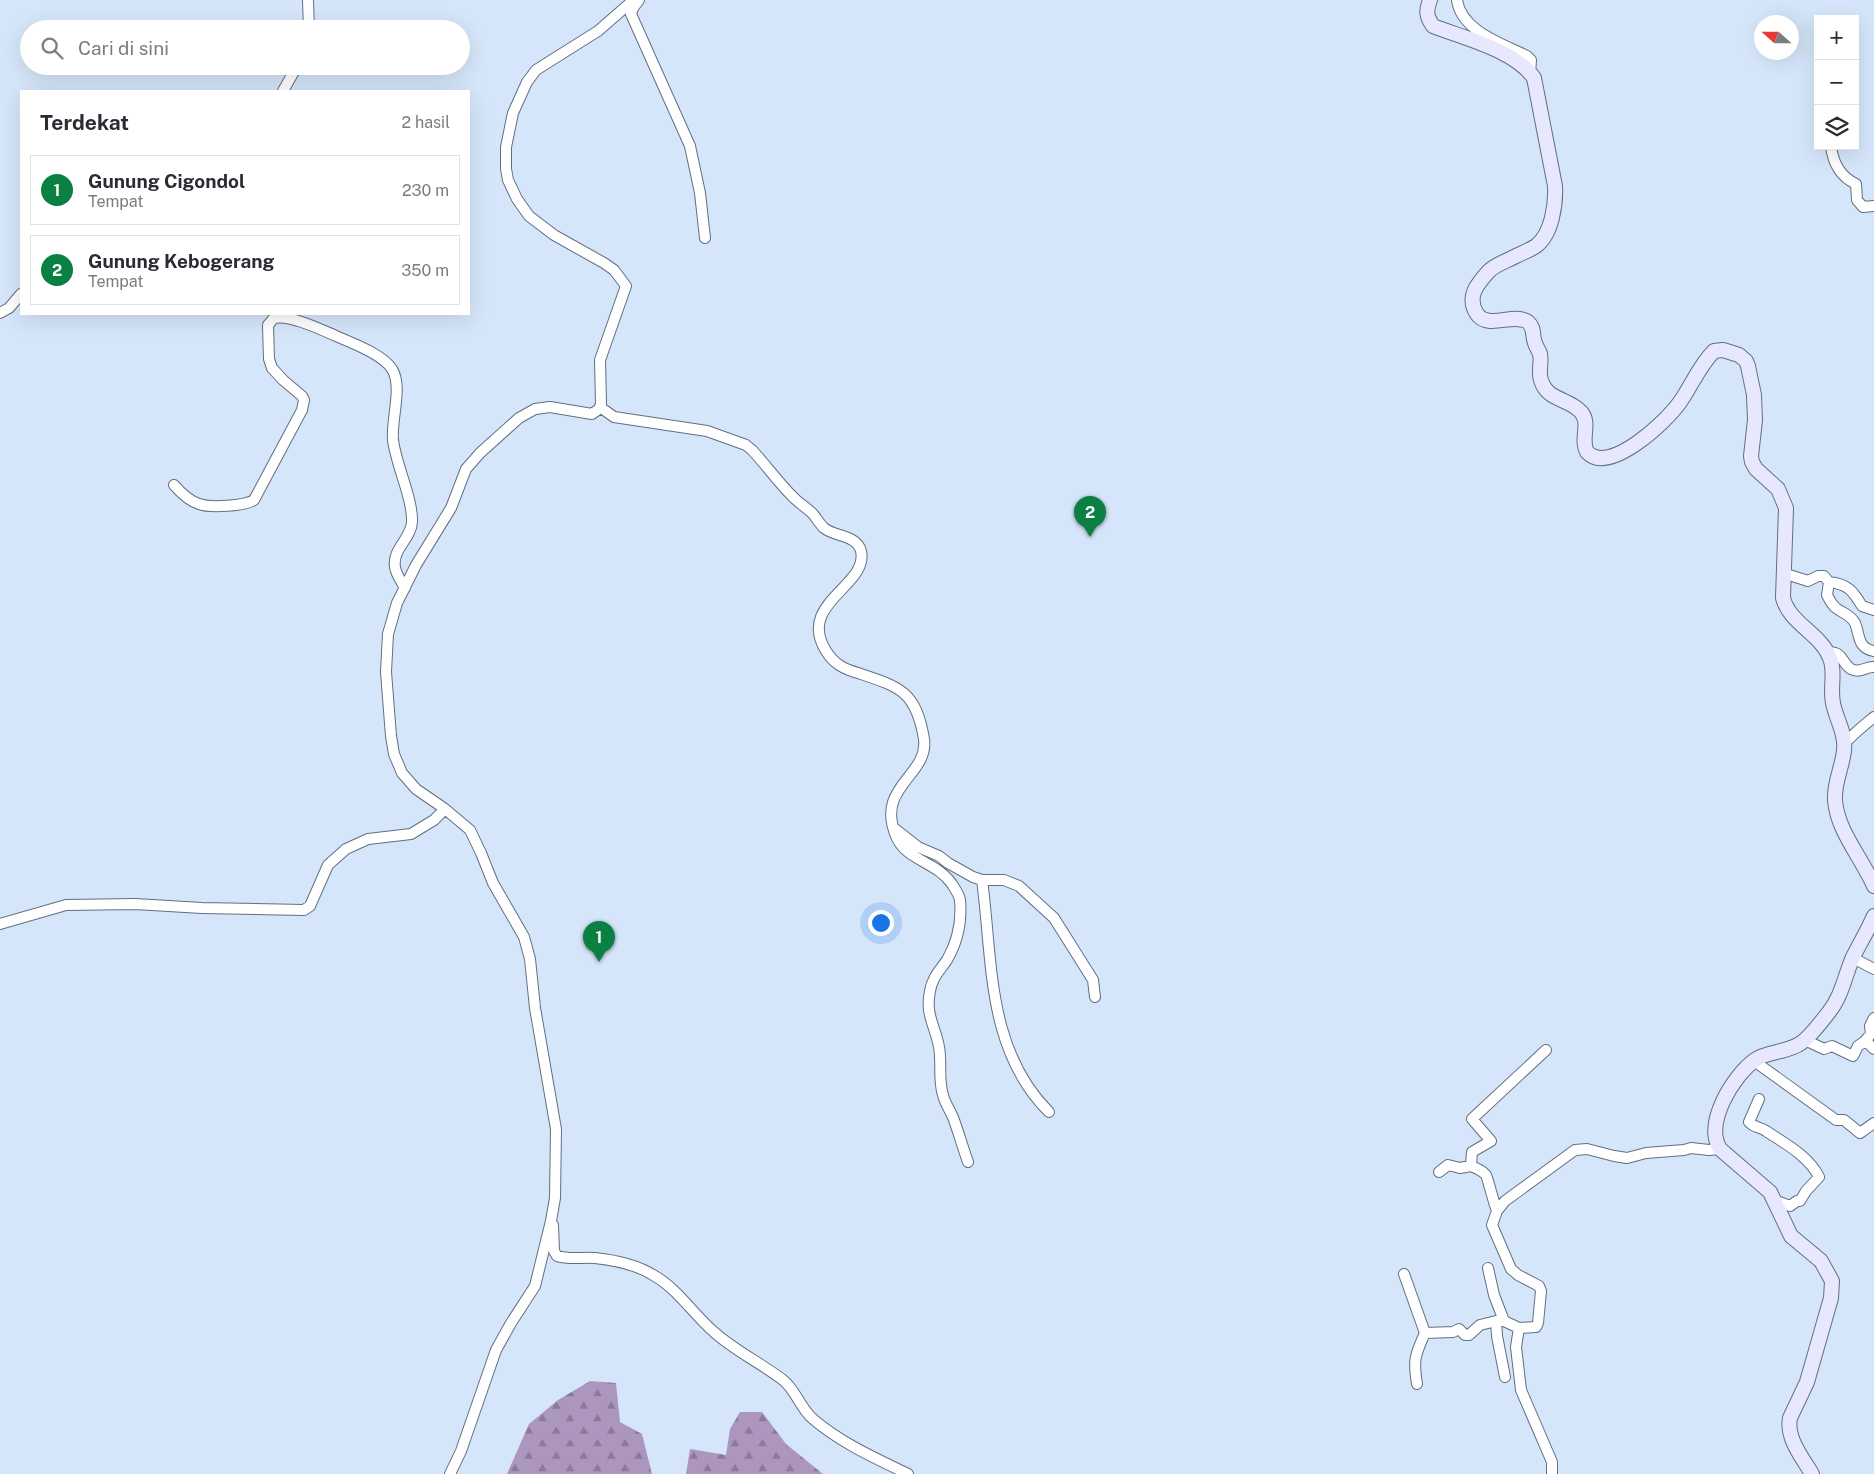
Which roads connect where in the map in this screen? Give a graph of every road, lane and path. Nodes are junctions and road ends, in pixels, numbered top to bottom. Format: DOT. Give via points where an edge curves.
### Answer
graph roads {
  1 [pos="308,0"];
  2 [pos="639,0"];
  3 [pos="1430,0"];
  4 [pos="1457,0"];
  5 [pos="630,1"];
  6 [pos="309,20"];
  7 [pos="1530,73"];
  8 [pos="292,75"];
  9 [pos="284,90"];
  10 [pos="1831,150"];
  11 [pos="1874,206"];
  12 [pos="706,238"];
  13 [pos="20,295"];
  14 [pos="0,313"];
  15 [pos="600,407"];
  16 [pos="174,485"];
  17 [pos="1783,573"];
  18 [pos="1829,582"];
  19 [pos="405,588"];
  20 [pos="1874,610"];
  21 [pos="1874,651"];
  22 [pos="1827,652"];
  23 [pos="1874,667"];
  24 [pos="1874,717"];
  25 [pos="1844,744"];
  26 [pos="445,809"];
  27 [pos="894,828"];
  28 [pos="982,880"];
  29 [pos="1874,886"];
  30 [pos="1874,916"];
  31 [pos="0,924"];
  32 [pos="1853,958"];
  33 [pos="1874,969"];
  34 [pos="1094,997"];
  35 [pos="1874,1018"];
  36 [pos="1805,1040"];
  37 [pos="1864,1042"];
  38 [pos="1874,1049"];
  39 [pos="1546,1050"];
  40 [pos="1754,1060"];
  41 [pos="1759,1099"];
  42 [pos="1048,1112"];
  43 [pos="1874,1123"];
  44 [pos="1720,1149"];
  45 [pos="968,1162"];
  46 [pos="1471,1166"];
  47 [pos="1439,1172"];
  48 [pos="1774,1200"];
  49 [pos="1497,1211"];
  50 [pos="551,1221"];
  51 [pos="1488,1268"];
  52 [pos="1404,1274"];
  53 [pos="1500,1321"];
  54 [pos="1519,1328"];
  55 [pos="1425,1333"];
  56 [pos="1506,1377"];
  57 [pos="1417,1384"];
  58 [pos="450,1474"];
  59 [pos="908,1474"];
  60 [pos="1552,1474"];
  61 [pos="1812,1474"];
  1 -- 6 [label="street"];
  2 -- 12 [label="street" via="631,14 690,146"];
  3 -- 7 [label="street" via="1426,9 1433,26 1500,52"];
  4 -- 7 [label="street" via="1473,27 1527,56"];
  5 -- 15 [label="street" via="598,31 536,70 513,114 506,147 508,180 529,216 554,235 614,270 626,286 600,360"];
  7 -- 17 [label="street" via="1536,85 1555,186 1551,221 1535,247 1488,272 1472,297 1477,314 1488,320 1521,319 1530,324 1540,354 1543,386 1547,393 1582,413 1586,422 1585,449 1597,459 1622,453 1661,422 1680,403 1706,358 1714,351 1724,350 1739,355 1748,366 1754,395 1752,462 1778,489 1786,508"];
  8 -- 9 [label="street"];
  10 -- 11 [label="street" via="1841,173 1856,184 1857,200 1863,207"];
  13 -- 14 [label="street"];
  15 -- 19 [label="street" via="590,414 550,407 530,410 480,453 466,469 451,508"];
  15 -- 27 [label="street" via="614,417 707,432 746,445 823,527 858,545 860,566 826,606 820,623 820,636 826,652 836,664 902,690 917,714 923,750 919,762 892,804 890,812"];
  16 -- 19 [label="street" via="184,496 202,505 254,500 304,403 302,396 271,364 268,353 270,322 274,318 282,318 326,331 382,359 395,375 393,440 412,520 409,534 395,558 395,567"];
  17 -- 18 [label="street" via="1808,581 1824,576"];
  17 -- 22 [label="street" via="1783,598 1788,610"];
  18 -- 20 [label="street" via="1848,588 1862,606"];
  18 -- 21 [label="street" via="1827,595 1836,609 1843,611 1855,623 1861,644"];
  19 -- 26 [label="street" via="394,610 388,634 386,672 393,750 408,780"];
  22 -- 23 [label="street" via="1835,652 1842,657 1850,669 1860,671"];
  22 -- 25 [label="street" via="1833,671 1832,701"];
  24 -- 25 [label="street"];
  25 -- 29 [label="street" via="1835,786 1837,811"];
  26 -- 31 [label="street" via="411,834 368,839 346,849 328,864 310,906 304,910 73,904"];
  26 -- 50 [label="street" via="473,834 493,883 528,946 535,1008 556,1128 555,1198"];
  27 -- 28 [label="street" via="918,847"];
  27 -- 45 [label="street" via="903,848 937,868 959,896 961,920 957,938 932,982 928,1008 940,1053 942,1094"];
  28 -- 34 [label="street" via="1004,880 1019,886 1054,918 1093,980"];
  28 -- 42 [label="street" via="992,991 998,1018 1022,1080"];
  30 -- 32 [label="street"];
  32 -- 33 [label="street"];
  32 -- 36 [label="street" via="1833,1007"];
  35 -- 37 [label="street" via="1871,1034"];
  36 -- 37 [label="street" via="1824,1048 1832,1046 1853,1056"];
  36 -- 40 [label="street"];
  37 -- 38 [label="street"];
  39 -- 46 [label="street" via="1472,1119 1491,1141 1472,1152"];
  40 -- 43 [label="street" via="1836,1120 1844,1120 1860,1133"];
  40 -- 44 [label="street" via="1721,1103 1716,1134"];
  41 -- 48 [label="street" via="1749,1122 1789,1146 1819,1176 1800,1201 1790,1206"];
  44 -- 48 [label="street" via="1770,1192"];
  44 -- 49 [label="street" via="1691,1148 1627,1158 1587,1149 1575,1150 1511,1196"];
  46 -- 47 [label="street" via="1448,1165"];
  46 -- 49 [label="street" via="1487,1176"];
  48 -- 61 [label="street" via="1791,1236 1821,1261 1832,1281 1831,1298 1807,1382 1789,1424 1789,1432"];
  49 -- 54 [label="street" via="1492,1225 1511,1269 1539,1286 1541,1291 1536,1327"];
  50 -- 58 [label="street" via="535,1286 510,1322 496,1350"];
  50 -- 59 [label="street" via="557,1256 595,1258 653,1274 714,1332 790,1386 812,1418 858,1449"];
  51 -- 53 [label="street"];
  52 -- 55 [label="street"];
  53 -- 54 [label="street"];
  53 -- 55 [label="street" via="1480,1325 1469,1335 1459,1329"];
  53 -- 56 [label="street" via="1497,1336"];
  54 -- 60 [label="street" via="1516,1347 1521,1390 1552,1462"];
  55 -- 57 [label="street" via="1414,1364"];
}
